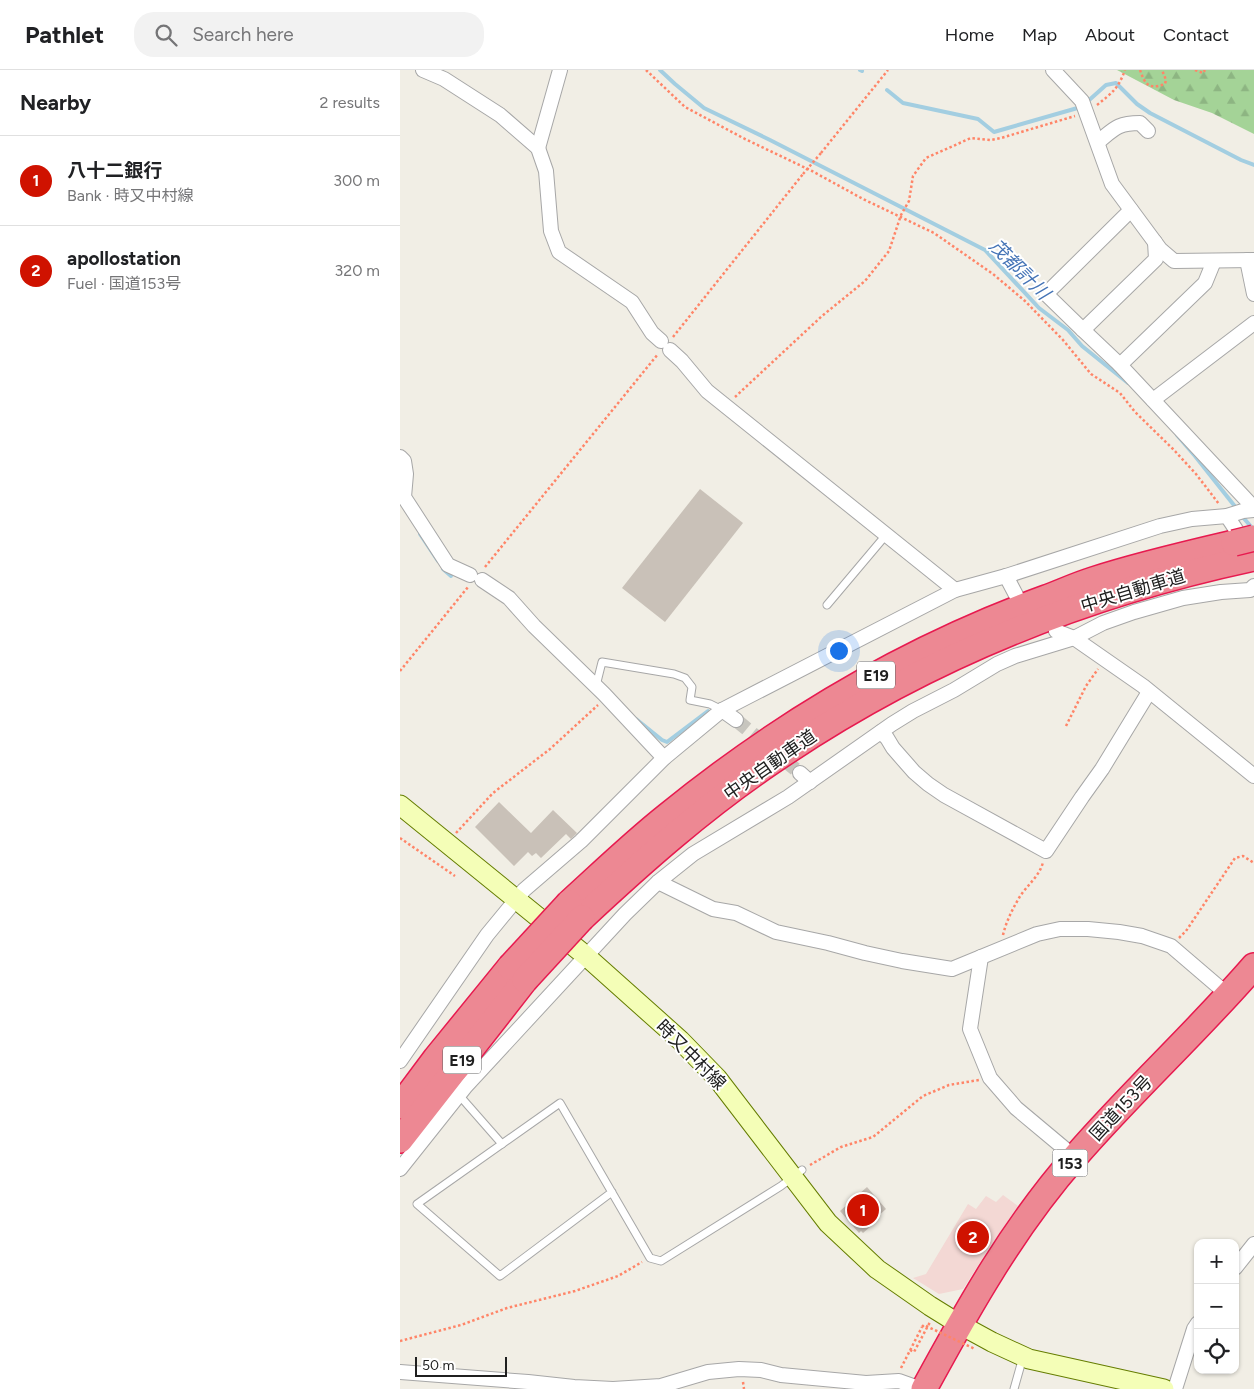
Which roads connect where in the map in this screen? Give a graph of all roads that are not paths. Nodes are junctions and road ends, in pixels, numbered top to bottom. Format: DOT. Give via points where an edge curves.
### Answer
graph roads {
  1 [pos="423,70"];
  2 [pos="560,70"];
  3 [pos="1053,70"];
  4 [pos="1148,131"];
  5 [pos="1098,142"];
  6 [pos="538,148"];
  7 [pos="1131,210"];
  8 [pos="1155,242"];
  9 [pos="1250,260"];
  10 [pos="1214,261"];
  11 [pos="1254,294"];
  12 [pos="1254,323"];
  13 [pos="1084,330"];
  14 [pos="1120,365"];
  15 [pos="1153,400"];
  16 [pos="400,456"];
  17 [pos="1242,512"];
  18 [pos="886,535"];
  19 [pos="1249,551"];
  20 [pos="1006,576"];
  21 [pos="1254,586"];
  22 [pos="955,590"];
  23 [pos="1016,594"];
  24 [pos="827,605"];
  25 [pos="1056,631"];
  26 [pos="1074,638"];
  27 [pos="596,686"];
  28 [pos="1149,692"];
  29 [pos="722,710"];
  30 [pos="736,720"];
  31 [pos="881,732"];
  32 [pos="664,758"];
  33 [pos="1254,776"];
  34 [pos="400,805"];
  35 [pos="658,882"];
  36 [pos="516,898"];
  37 [pos="586,956"];
  38 [pos="980,957"];
  39 [pos="1254,966"];
  40 [pos="517,973"];
  41 [pos="1220,988"];
  42 [pos="400,1061"];
  43 [pos="459,1094"];
  44 [pos="400,1106"];
  45 [pos="400,1140"];
  46 [pos="502,1144"];
  47 [pos="1066,1149"];
  48 [pos="400,1169"];
  49 [pos="797,1174"];
  50 [pos="612,1192"];
  51 [pos="1254,1244"];
  52 [pos="1239,1263"];
  53 [pos="959,1324"];
  54 [pos="1194,1329"];
  55 [pos="1023,1356"];
  56 [pos="400,1372"];
  57 [pos="919,1387"];
  58 [pos="1153,1388"];
  59 [pos="1014,1389"];
  60 [pos="1175,1389"];
  1 -- 6 [label="street" via="444,79 500,115"];
  2 -- 6 [label="street"];
  3 -- 5 [label="street" via="1085,108"];
  4 -- 5 [label="street" via="1140,123 1126,123"];
  5 -- 7 [label="street" via="1112,184"];
  6 -- 18 [label="street" via="546,171 551,231 559,252 632,302 652,333 682,361 707,391"];
  7 -- 8 [label="street"];
  7 -- 13 [label="street" via="1046,294"];
  8 -- 10 [label="street" via="1174,261"];
  8 -- 13 [label="street" via="1156,260"];
  9 -- 10 [label="street"];
  9 -- 11 [label="street"];
  10 -- 14 [label="street" via="1205,283"];
  12 -- 15 [label="street"];
  13 -- 14 [label="street"];
  14 -- 15 [label="street"];
  15 -- 17 [label="street"];
  16 -- 27 [label="street" via="406,474 404,497 448,565 509,598"];
  17 -- 19 [label="street"];
  17 -- 20 [label="street" via="1160,526"];
  18 -- 22 [label="street"];
  18 -- 24 [label="lane"];
  19 -- 40 [label="highway, 中央自動車道 / E19, bridge" via="1168,559 1092,580 971,628 892,666 768,742 666,817"];
  20 -- 22 [label="street"];
  20 -- 23 [label="street"];
  21 -- 26 [label="street" via="1250,590 1183,598 1134,612"];
  22 -- 29 [label="street"];
  25 -- 26 [label="street"];
  26 -- 28 [label="street"];
  26 -- 31 [label="street" via="997,664"];
  27 -- 29 [label="lane" via="602,662 674,674 685,678 692,687 690,700"];
  27 -- 32 [label="street"];
  28 -- 31 [label="street" via="1046,851 928,784"];
  28 -- 33 [label="street"];
  29 -- 30 [label="street"];
  29 -- 32 [label="street"];
  31 -- 35 [label="street" via="805,778 788,797 693,854"];
  32 -- 36 [label="street" via="582,840"];
  34 -- 36 [label="main road, 時又中村線"];
  35 -- 37 [label="street"];
  35 -- 38 [label="street" via="713,909 736,913 776,932 865,954 952,969"];
  36 -- 37 [label="main road, 時又中村線"];
  36 -- 42 [label="street"];
  37 -- 43 [label="street"];
  37 -- 49 [label="main road, 時又中村線" via="680,1040 717,1078"];
  38 -- 41 [label="street" via="1037,934 1060,929 1119,932 1170,946"];
  38 -- 47 [label="street" via="970,1029 990,1078 1016,1108"];
  39 -- 53 [label="highway, 国道153号 / 153" via="1070,1163 1024,1223"];
  40 -- 44 [label="highway, 中央自動車道 / E19" via="436,1058"];
  40 -- 45 [label="highway, 中央自動車道 / E19"];
  43 -- 46 [label="lane"];
  43 -- 48 [label="street"];
  46 -- 50 [label="lane" via="560,1103"];
  46 -- 50 [label="lane" via="417,1204 500,1276"];
  49 -- 50 [label="lane" via="660,1261 650,1258"];
  49 -- 53 [label="main road, 時又中村線" via="828,1223 877,1269"];
  51 -- 52 [label="street"];
  53 -- 55 [label="main road, 時又中村線"];
  53 -- 57 [label="highway, 国道153号 / 153"];
  54 -- 60 [label="street"];
  55 -- 58 [label="main road, 時又中村線"];
  55 -- 59 [label="lane"];
  56 -- 57 [label="street" via="613,1389 662,1386 708,1372 739,1368 866,1383 899,1381"];
}
